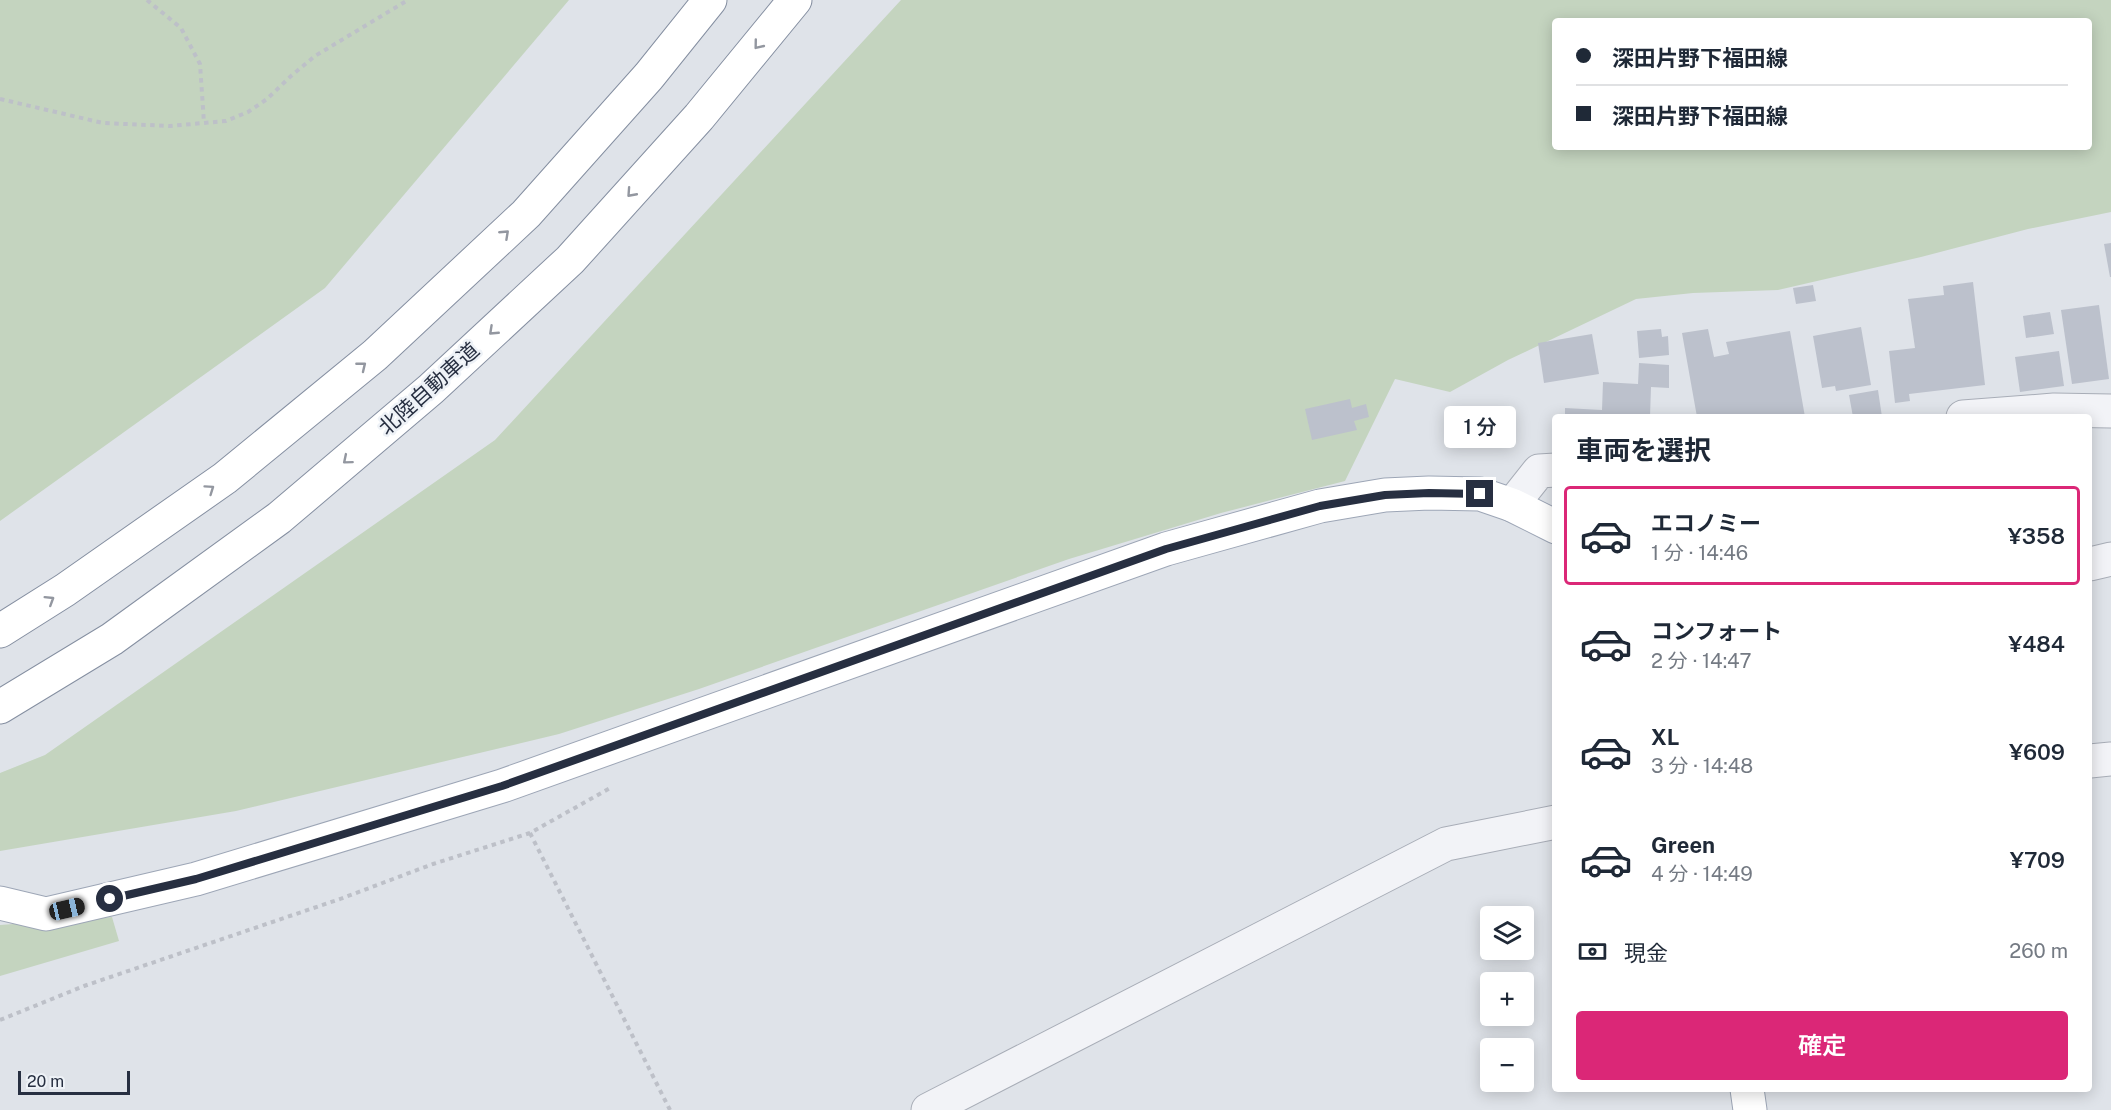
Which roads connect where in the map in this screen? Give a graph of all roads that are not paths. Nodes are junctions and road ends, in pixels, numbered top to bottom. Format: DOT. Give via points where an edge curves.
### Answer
graph roads {
  1 [pos="710,0"];
  2 [pos="795,0"];
  3 [pos="2111,411"];
  4 [pos="2002,414"];
  5 [pos="1552,470"];
  6 [pos="1512,505"];
  7 [pos="1552,525"];
  8 [pos="2111,559"];
  9 [pos="2092,564"];
  10 [pos="0,631"];
  11 [pos="0,707"];
  12 [pos="2111,759"];
  13 [pos="2092,761"];
  14 [pos="1552,823"];
  15 [pos="0,903"];
  16 [pos="1747,1092"];
  17 [pos="928,1110"];
  18 [pos="1750,1110"];
  10 -- 1 [label="main road, one-way" via="225,478 375,356 526,214"];
  2 -- 11 [label="main road, 北陸自動車道, one-way" via="699,117 570,260 431,389 279,518 112,639"];
  3 -- 4 [label="street"];
  5 -- 6 [label="street" via="1539,471"];
  6 -- 7 [label="main road"];
  6 -- 15 [label="main road" via="1480,494 1429,493 1385,495 1320,506 1166,549 502,786 230,869 46,914"];
  8 -- 9 [label="street"];
  12 -- 13 [label="street"];
  14 -- 17 [label="street" via="1446,844"];
  16 -- 18 [label="main road"];
}
